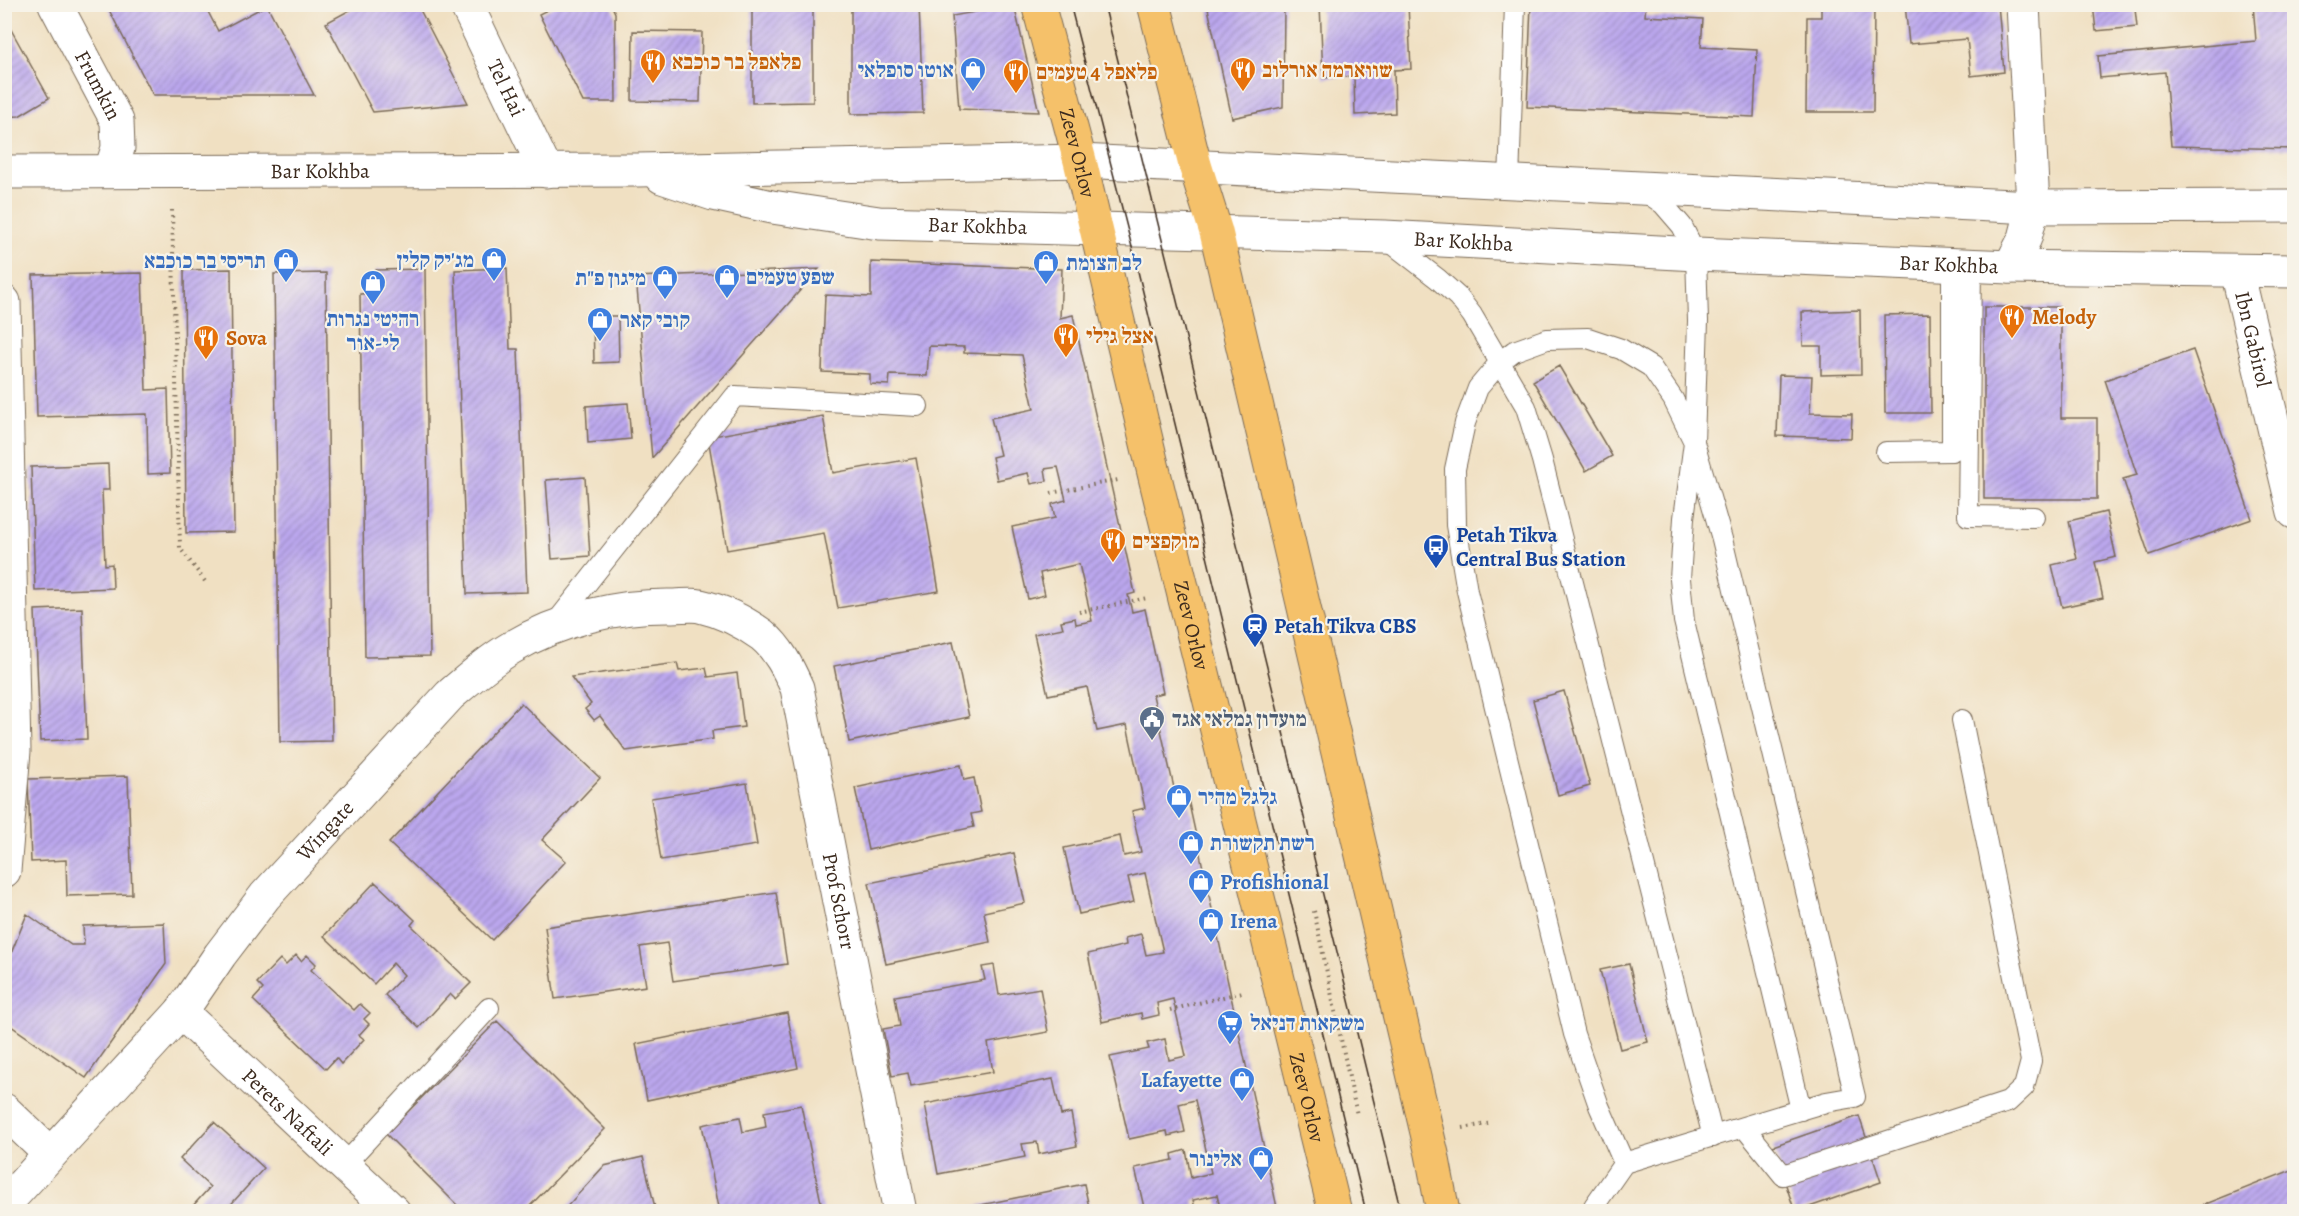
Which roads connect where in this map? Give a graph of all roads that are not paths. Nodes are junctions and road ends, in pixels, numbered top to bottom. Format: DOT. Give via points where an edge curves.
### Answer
graph roads {
  1 [pos="55,4"];
  2 [pos="466,4"];
  3 [pos="1038,4"];
  4 [pos="1154,4"];
  5 [pos="1515,4"];
  6 [pos="2023,4"];
  7 [pos="1080,161"];
  8 [pos="1195,165"];
  9 [pos="111,170"];
  10 [pos="638,170"];
  11 [pos="546,171"];
  12 [pos="4,172"];
  13 [pos="1509,182"];
  14 [pos="1640,188"];
  15 [pos="2295,206"];
  16 [pos="2033,207"];
  17 [pos="1096,229"];
  18 [pos="1216,232"];
  19 [pos="1385,237"];
  20 [pos="1696,254"];
  21 [pos="1961,265"];
  22 [pos="2010,267"];
  23 [pos="2238,271"];
  24 [pos="2295,271"];
  25 [pos="4,302"];
  26 [pos="1500,362"];
  27 [pos="918,406"];
  28 [pos="1694,442"];
  29 [pos="1886,452"];
  30 [pos="2295,512"];
  31 [pos="2034,517"];
  32 [pos="732,616"];
  33 [pos="552,627"];
  34 [pos="1962,720"];
  35 [pos="4,872"];
  36 [pos="489,1008"];
  37 [pos="181,1012"];
  38 [pos="4,1110"];
  39 [pos="1801,1110"];
  40 [pos="1744,1127"];
  41 [pos="1713,1137"];
  42 [pos="50,1154"];
  43 [pos="1624,1163"];
  44 [pos="344,1165"];
  45 [pos="4,1205"];
  46 [pos="394,1212"];
  47 [pos="900,1212"];
  48 [pos="1335,1212"];
  49 [pos="1443,1212"];
  50 [pos="1594,1212"];
  1 -- 9 [label="street, Frumkin" via="117,121 118,148"];
  2 -- 11 [label="street, Tel Hai"];
  3 -- 7 [label="main road, Zeev Orlov"];
  4 -- 8 [label="main road"];
  5 -- 13 [label="lane"];
  6 -- 16 [label="street"];
  7 -- 8 [label="street, Bar Kokhba"];
  7 -- 10 [label="street, Bar Kokhba"];
  7 -- 17 [label="main road, Zeev Orlov"];
  8 -- 13 [label="street, Bar Kokhba"];
  8 -- 18 [label="main road"];
  9 -- 11 [label="street, Bar Kokhba"];
  9 -- 12 [label="street, Bar Kokhba"];
  10 -- 11 [label="street, Bar Kokhba"];
  10 -- 17 [label="street, Bar Kokhba" via="713,194 772,207 879,223"];
  13 -- 14 [label="street, Bar Kokhba"];
  14 -- 16 [label="street, Bar Kokhba"];
  14 -- 20 [label="lane" via="1663,204 1682,226"];
  15 -- 16 [label="street, Bar Kokhba"];
  16 -- 22 [label="street" via="2025,238"];
  17 -- 18 [label="street, Bar Kokhba"];
  17 -- 48 [label="main road, Zeev Orlov"];
  18 -- 19 [label="street, Bar Kokhba"];
  18 -- 49 [label="main road"];
  19 -- 20 [label="street, Bar Kokhba"];
  19 -- 26 [label="lane" via="1458,297"];
  20 -- 21 [label="street, Bar Kokhba"];
  20 -- 28 [label="lane"];
  21 -- 22 [label="street, Bar Kokhba"];
  21 -- 29 [label="lane" via="1952,451"];
  21 -- 31 [label="lane" via="1968,516"];
  22 -- 23 [label="street, Bar Kokhba"];
  23 -- 24 [label="street, Bar Kokhba"];
  23 -- 30 [label="street, Ibn Gabirol"];
  25 -- 35 [label="street" via="14,751"];
  26 -- 28 [label="lane" via="1514,351 1547,339 1588,338 1621,349 1651,367 1673,399"];
  26 -- 41 [label="lane" via="1526,407 1542,460"];
  26 -- 43 [label="lane" via="1478,388 1465,423 1455,469 1456,525 1467,591 1574,1034"];
  27 -- 33 [label="lane" via="735,396"];
  28 -- 39 [label="lane" via="1680,579 1684,621"];
  28 -- 39 [label="lane" via="1722,539 1855,1097"];
  32 -- 33 [label="street, Wingate" via="699,606 659,605 605,611"];
  32 -- 47 [label="street, Prof Schorr" via="763,636 785,661 796,688"];
  33 -- 37 [label="street, Wingate" via="511,648 450,695 265,896"];
  34 -- 40 [label="lane" via="2031,1060 2024,1087 2008,1102 1783,1175"];
  36 -- 44 [label="lane"];
  37 -- 42 [label="street, Wingate"];
  37 -- 44 [label="street, Perets Naftali"];
  38 -- 42 [label="street"];
  39 -- 40 [label="lane"];
  40 -- 41 [label="lane"];
  41 -- 43 [label="lane"];
  42 -- 45 [label="street, Wingate"];
  43 -- 50 [label="lane" via="1594,1206"];
  44 -- 46 [label="street, Perets Naftali"];
}
